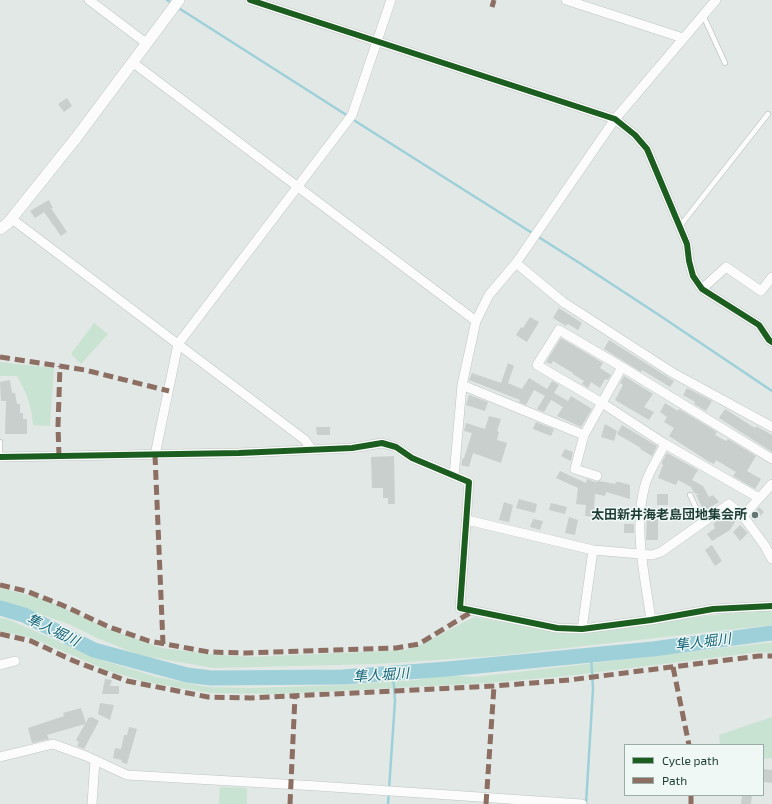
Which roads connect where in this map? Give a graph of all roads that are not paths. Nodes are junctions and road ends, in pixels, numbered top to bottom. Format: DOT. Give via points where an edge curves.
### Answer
graph roads {
  1 [pos="89,0"];
  2 [pos="177,0"];
  3 [pos="250,0"];
  4 [pos="391,0"];
  5 [pos="566,0"];
  6 [pos="716,0"];
  7 [pos="581,2"];
  8 [pos="703,15"];
  9 [pos="684,38"];
  10 [pos="377,41"];
  11 [pos="146,43"];
  12 [pos="132,62"];
  13 [pos="725,63"];
  14 [pos="768,114"];
  15 [pos="615,119"];
  16 [pos="297,186"];
  17 [pos="12,219"];
  18 [pos="680,227"];
  19 [pos="0,229"];
  20 [pos="516,263"];
  21 [pos="772,277"];
  22 [pos="702,289"];
  23 [pos="476,321"];
  24 [pos="772,342"];
  25 [pos="178,344"];
  26 [pos="622,367"];
  27 [pos="462,385"];
  28 [pos="602,403"];
  29 [pos="772,427"];
  30 [pos="584,436"];
  31 [pos="0,442"];
  32 [pos="665,444"];
  33 [pos="312,450"];
  34 [pos="155,455"];
  35 [pos="0,457"];
  36 [pos="772,459"];
  37 [pos="454,476"];
  38 [pos="597,476"];
  39 [pos="772,484"];
  40 [pos="690,495"];
  41 [pos="759,498"];
  42 [pos="743,516"];
  43 [pos="468,520"];
  44 [pos="703,522"];
  45 [pos="593,550"];
  46 [pos="641,554"];
  47 [pos="772,559"];
  48 [pos="772,606"];
  49 [pos="651,620"];
  50 [pos="582,629"];
  51 [pos="15,661"];
  52 [pos="0,665"];
  53 [pos="0,757"];
  54 [pos="95,760"];
  55 [pos="92,804"];
  56 [pos="582,804"];
  1 -- 11 [label="street"];
  2 -- 11 [label="street"];
  3 -- 10 [label="street"];
  4 -- 10 [label="street"];
  5 -- 7 [label="street"];
  6 -- 8 [label="street"];
  7 -- 9 [label="street"];
  8 -- 9 [label="street"];
  8 -- 13 [label="lane"];
  9 -- 15 [label="street"];
  10 -- 15 [label="street"];
  10 -- 16 [label="street" via="352,115"];
  11 -- 12 [label="street"];
  12 -- 16 [label="street"];
  12 -- 17 [label="street"];
  14 -- 18 [label="lane"];
  15 -- 18 [label="street" via="647,149"];
  15 -- 20 [label="street"];
  16 -- 23 [label="street"];
  16 -- 25 [label="street"];
  17 -- 19 [label="street"];
  17 -- 25 [label="street"];
  18 -- 22 [label="street" via="687,244 693,276"];
  20 -- 23 [label="street" via="489,295"];
  20 -- 29 [label="street" via="563,302 673,373"];
  21 -- 22 [label="street" via="761,291 726,267"];
  22 -- 24 [label="street" via="759,325"];
  23 -- 27 [label="street"];
  25 -- 33 [label="street" via="304,440"];
  25 -- 34 [label="street"];
  26 -- 28 [label="street"];
  26 -- 28 [label="street" via="559,330 537,365"];
  26 -- 36 [label="street"];
  27 -- 30 [label="street"];
  27 -- 37 [label="street"];
  28 -- 30 [label="street"];
  28 -- 32 [label="street"];
  30 -- 38 [label="street" via="575,470"];
  31 -- 35 [label="lane"];
  32 -- 41 [label="street"];
  32 -- 46 [label="street" via="645,484 639,521"];
  33 -- 34 [label="street"];
  33 -- 37 [label="street" via="382,443"];
  34 -- 35 [label="street"];
  37 -- 43 [label="street" via="469,482"];
  39 -- 41 [label="street"];
  40 -- 44 [label="lane"];
  41 -- 42 [label="street"];
  42 -- 44 [label="street" via="729,504"];
  42 -- 47 [label="street"];
  43 -- 45 [label="street"];
  43 -- 50 [label="street" via="460,608 557,628"];
  44 -- 46 [label="street" via="661,552 652,556"];
  45 -- 46 [label="street"];
  45 -- 50 [label="street"];
  46 -- 49 [label="street"];
  48 -- 49 [label="street" via="713,609"];
  49 -- 50 [label="street"];
  51 -- 52 [label="street"];
  53 -- 54 [label="street" via="53,744"];
  54 -- 55 [label="street"];
  54 -- 56 [label="street" via="127,775"];
}
